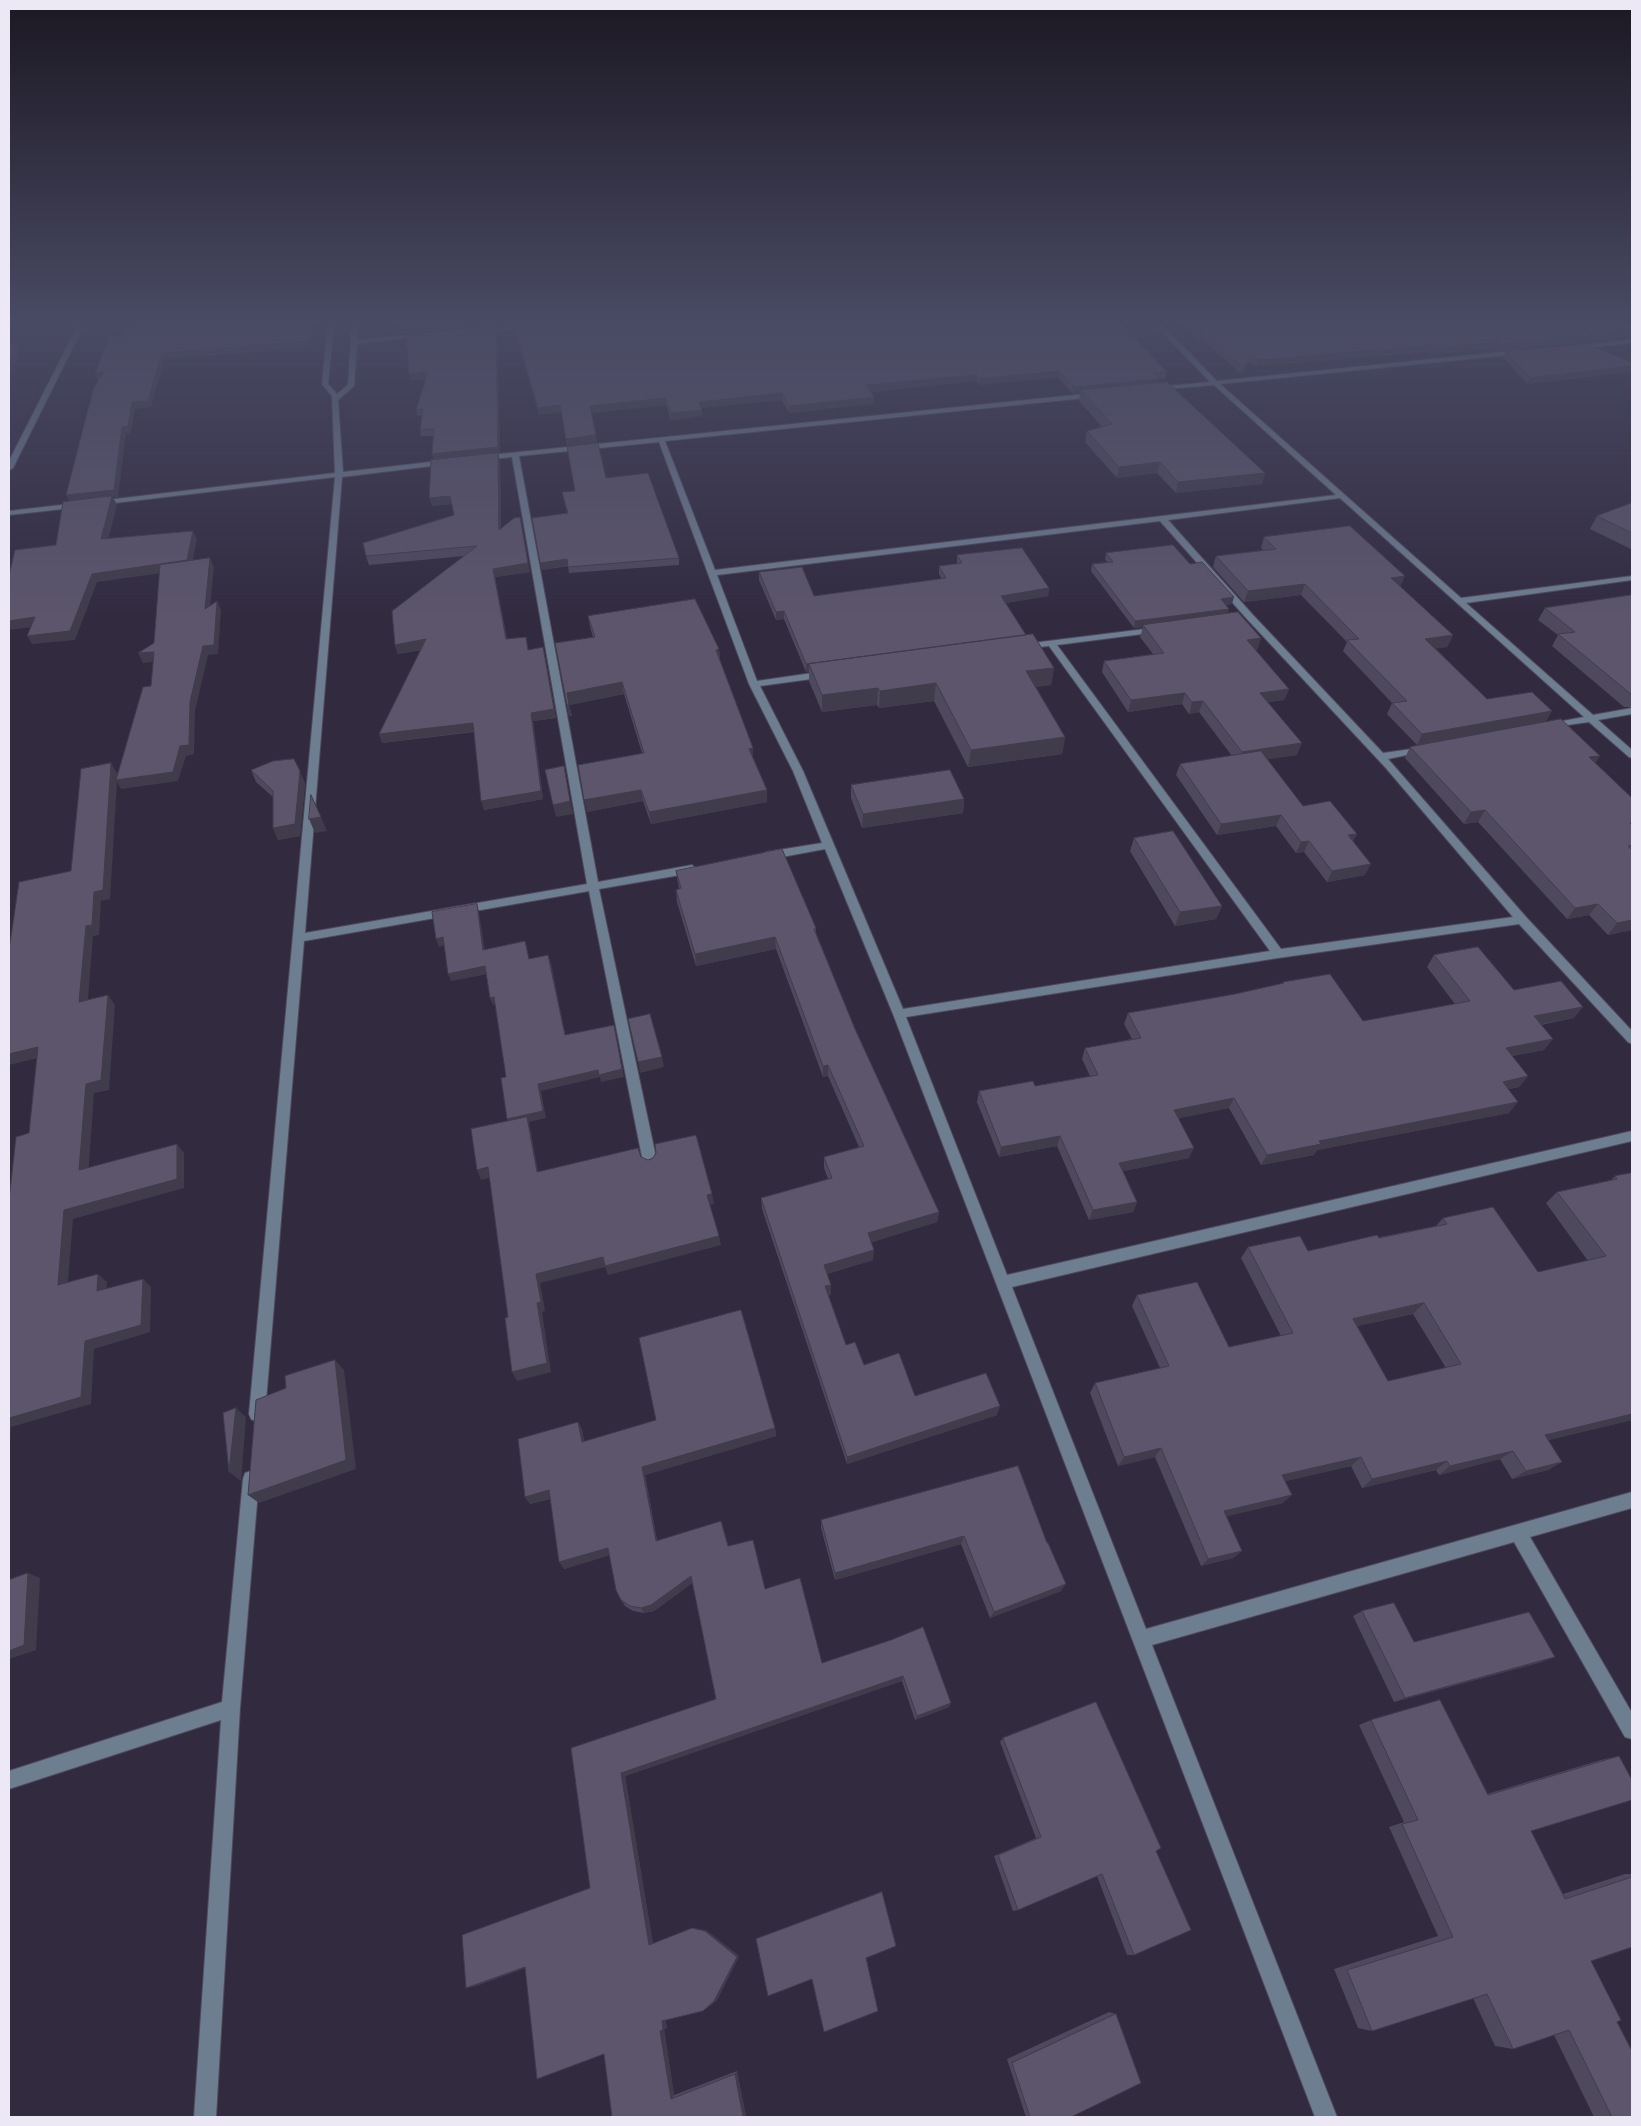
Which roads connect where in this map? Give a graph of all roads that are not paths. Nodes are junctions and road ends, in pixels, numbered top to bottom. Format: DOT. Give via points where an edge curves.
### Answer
graph roads {
  1 [pos="32,422"];
  2 [pos="336,422"];
  3 [pos="821,422"];
  4 [pos="1259,422"];
  5 [pos="661,438"];
  6 [pos="515,455"];
  7 [pos="476,459"];
  8 [pos="456,461"];
  9 [pos="9,468"];
  10 [pos="339,474"];
  11 [pos="1342,496"];
  12 [pos="9,513"];
  13 [pos="1161,517"];
  14 [pos="712,573"];
  15 [pos="1632,578"];
  16 [pos="1459,601"];
  17 [pos="1171,628"];
  18 [pos="1052,644"];
  19 [pos="1014,649"];
  20 [pos="840,672"];
  21 [pos="754,684"];
  22 [pos="1632,711"];
  23 [pos="1592,718"];
  24 [pos="1534,729"];
  25 [pos="1438,747"];
  26 [pos="1632,755"];
  27 [pos="1380,757"];
  28 [pos="829,845"];
  29 [pos="750,859"];
  30 [pos="701,867"];
  31 [pos="594,886"];
  32 [pos="1522,920"];
  33 [pos="298,938"];
  34 [pos="1278,954"];
  35 [pos="899,1014"];
  36 [pos="1632,1039"];
  37 [pos="1632,1136"];
  38 [pos="650,1162"];
  39 [pos="1002,1283"];
  40 [pos="255,1431"];
  41 [pos="252,1461"];
  42 [pos="1632,1500"];
  43 [pos="1518,1532"];
  44 [pos="1140,1640"];
  45 [pos="231,1708"];
  46 [pos="1632,1730"];
  47 [pos="9,1780"];
  48 [pos="205,2117"];
  49 [pos="1326,2117"];
  1 -- 9 [label="street"];
  2 -- 10 [label="street"];
  3 -- 5 [label="street"];
  4 -- 11 [label="street"];
  5 -- 6 [label="street"];
  5 -- 14 [label="street"];
  6 -- 7 [label="street"];
  6 -- 31 [label="street"];
  8 -- 10 [label="street"];
  10 -- 12 [label="street"];
  10 -- 33 [label="street"];
  11 -- 13 [label="street"];
  11 -- 16 [label="street"];
  13 -- 14 [label="street"];
  13 -- 27 [label="street" via="1245,618"];
  14 -- 21 [label="street"];
  15 -- 16 [label="street"];
  16 -- 23 [label="street"];
  17 -- 18 [label="street"];
  18 -- 19 [label="street"];
  18 -- 34 [label="street"];
  20 -- 21 [label="street"];
  21 -- 28 [label="street" via="798,772"];
  22 -- 23 [label="street"];
  23 -- 24 [label="street"];
  23 -- 26 [label="street"];
  25 -- 27 [label="street"];
  27 -- 32 [label="street"];
  28 -- 29 [label="street"];
  28 -- 35 [label="street"];
  30 -- 31 [label="street"];
  31 -- 33 [label="street"];
  31 -- 38 [label="street"];
  32 -- 34 [label="street"];
  32 -- 36 [label="street"];
  33 -- 40 [label="street"];
  34 -- 35 [label="street"];
  35 -- 39 [label="street"];
  37 -- 39 [label="street"];
  39 -- 44 [label="street"];
  41 -- 45 [label="street"];
  42 -- 43 [label="street"];
  43 -- 44 [label="street"];
  43 -- 46 [label="street"];
  44 -- 49 [label="street"];
  45 -- 47 [label="street"];
  45 -- 48 [label="street"];
}
